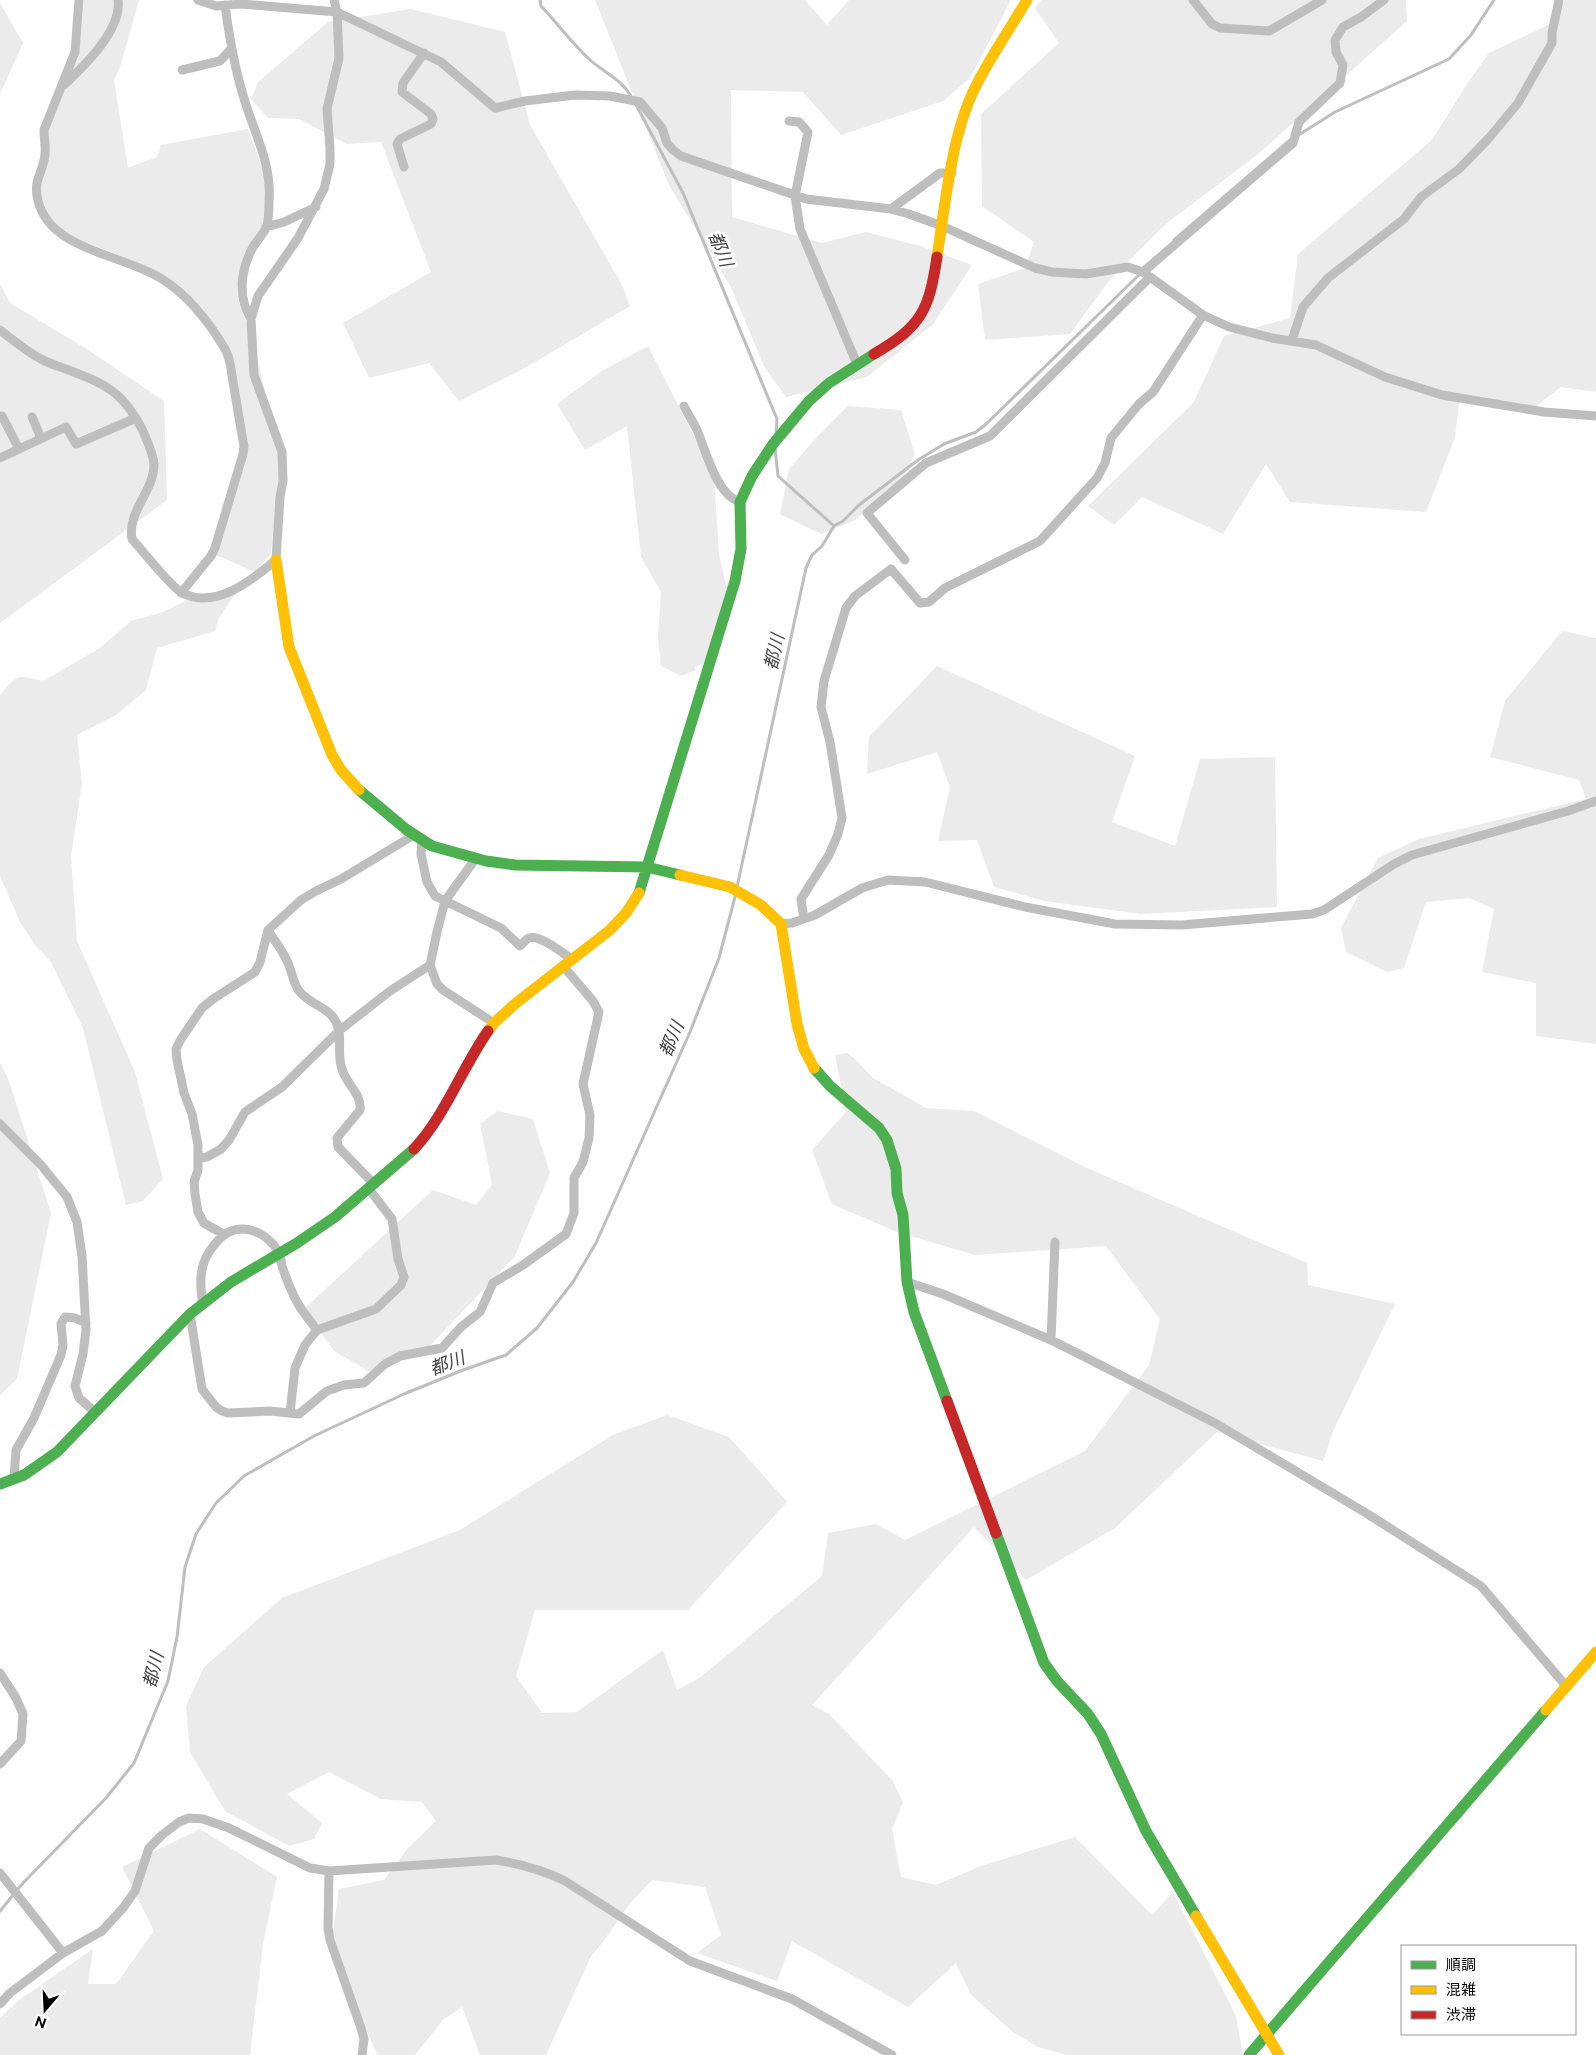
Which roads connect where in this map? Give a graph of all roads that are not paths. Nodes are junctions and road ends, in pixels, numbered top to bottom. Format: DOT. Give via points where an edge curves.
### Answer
graph roads {
  1 [pos="79,0"];
  2 [pos="118,0"];
  3 [pos="198,0"];
  4 [pos="334,0"];
  5 [pos="1027,0"];
  6 [pos="1193,0"];
  7 [pos="1322,0"];
  8 [pos="1384,0"];
  9 [pos="1559,0"];
  10 [pos="225,5"];
  11 [pos="337,12"];
  12 [pos="231,49"];
  13 [pos="424,52"];
  14 [pos="182,70"];
  15 [pos="61,89"];
  16 [pos="789,121"];
  17 [pos="404,167"];
  18 [pos="952,173"];
  19 [pos="795,196"];
  20 [pos="316,207"];
  21 [pos="891,209"];
  22 [pos="942,226"];
  23 [pos="266,227"];
  24 [pos="1147,274"];
  25 [pos="1203,315"];
  26 [pos="251,319"];
  27 [pos="0,330"];
  28 [pos="1292,340"];
  29 [pos="857,364"];
  30 [pos="684,406"];
  31 [pos="2,416"];
  32 [pos="1596,416"];
  33 [pos="32,418"];
  34 [pos="136,418"];
  35 [pos="41,438"];
  36 [pos="19,449"];
  37 [pos="0,458"];
  38 [pos="740,502"];
  39 [pos="276,560"];
  40 [pos="905,560"];
  41 [pos="181,593"];
  42 [pos="1596,801"];
  43 [pos="418,838"];
  44 [pos="476,858"];
  45 [pos="647,868"];
  46 [pos="445,901"];
  47 [pos="804,919"];
  48 [pos="781,924"];
  49 [pos="268,930"];
  50 [pos="569,963"];
  51 [pos="430,965"];
  52 [pos="494,1023"];
  53 [pos="340,1030"];
  54 [pos="0,1124"];
  55 [pos="198,1158"];
  56 [pos="371,1186"];
  57 [pos="223,1234"];
  58 [pos="1055,1242"];
  59 [pos="279,1252"];
  60 [pos="907,1282"];
  61 [pos="203,1305"];
  62 [pos="190,1314"];
  63 [pos="86,1323"];
  64 [pos="317,1330"];
  65 [pos="1051,1340"];
  66 [pos="96,1412"];
  67 [pos="290,1413"];
  68 [pos="14,1478"];
  69 [pos="0,1484"];
  70 [pos="1596,1652"];
  71 [pos="0,1673"];
  72 [pos="1566,1686"];
  73 [pos="0,1764"];
  74 [pos="329,1871"];
  75 [pos="0,1873"];
  76 [pos="63,1953"];
  77 [pos="0,2004"];
  78 [pos="1267,2036"];
  79 [pos="362,2055"];
  80 [pos="892,2055"];
  81 [pos="1250,2055"];
  82 [pos="1279,2055"];
  1 -- 15 [label="street" via="75,52"];
  2 -- 15 [label="street" via="120,10 116,20 92,58"];
  3 -- 10 [label="street" via="216,6"];
  4 -- 11 [label="street"];
  5 -- 18 [label="street" via="967,108"];
  6 -- 7 [label="street" via="1212,24 1220,28 1269,31"];
  8 -- 24 [label="street" via="1343,28 1335,40 1336,52 1343,65 1340,84 1299,122 1292,143"];
  9 -- 28 [label="street" via="1552,42 1518,103 1459,169 1421,198 1404,219 1328,278 1303,308"];
  10 -- 11 [label="street"];
  10 -- 12 [label="street"];
  11 -- 13 [label="street"];
  11 -- 20 [label="street" via="339,58 327,110 330,164"];
  12 -- 14 [label="street" via="220,61"];
  12 -- 23 [label="street" via="269,178"];
  13 -- 17 [label="street" via="403,83 402,92 433,119 431,124 400,139 397,144"];
  13 -- 19 [label="street" via="441,62 495,108 575,95 610,96 640,102 662,128 667,143 681,156"];
  15 -- 41 [label="street" via="44,130 44,162 37,177 38,202 47,219 68,240 138,266 175,288 197,308 228,356 243,454 215,548"];
  16 -- 19 [label="street" via="799,122 808,132"];
  18 -- 21 [label="street" via="940,173"];
  18 -- 22 [label="street"];
  19 -- 21 [label="street"];
  19 -- 29 [label="street" via="800,229"];
  20 -- 23 [label="street"];
  20 -- 26 [label="street" via="258,296"];
  21 -- 22 [label="street"];
  22 -- 24 [label="street" via="1035,268 1052,272 1086,274 1128,267"];
  22 -- 29 [label="street" via="922,315 903,336"];
  23 -- 26 [label="street" via="247,259 243,275 244,308"];
  24 -- 25 [label="street"];
  24 -- 40 [label="street" via="990,436 926,463 867,513"];
  25 -- 28 [label="street" via="1229,327"];
  25 -- 47 [label="street" via="1154,392 1139,404 1111,438 1105,463 1097,478 1040,541 945,588 925,604 920,603 891,568 855,596 846,608 822,694 823,721 830,742 842,818 829,855 802,899"];
  26 -- 39 [label="street" via="254,376 282,452 283,481"];
  27 -- 34 [label="street" via="41,360 110,388"];
  28 -- 32 [label="street" via="1316,345 1385,377 1442,395 1544,412"];
  29 -- 38 [label="street" via="820,390 798,412 754,471"];
  30 -- 38 [label="street" via="718,483 733,501"];
  31 -- 36 [label="street"];
  33 -- 35 [label="street"];
  34 -- 35 [label="street" via="76,444 66,426"];
  34 -- 41 [label="street" via="154,462 153,475 132,518 132,539"];
  35 -- 36 [label="street"];
  36 -- 37 [label="street"];
  38 -- 45 [label="street" via="741,545 735,581"];
  39 -- 41 [label="street" via="245,585 214,597 197,598"];
  39 -- 43 [label="street" via="289,647 332,755 359,790"];
  42 -- 47 [label="street" via="1412,855 1324,910 1312,914 1182,925 1115,924 1025,907 924,882 888,880 862,888"];
  43 -- 44 [label="street"];
  43 -- 46 [label="street" via="428,882 435,896"];
  43 -- 49 [label="street" via="316,890"];
  44 -- 45 [label="street" via="531,866"];
  44 -- 46 [label="street"];
  45 -- 48 [label="street" via="730,888 761,905"];
  45 -- 50 [label="street" via="626,913"];
  46 -- 50 [label="street" via="501,928 520,946 534,937 546,942"];
  46 -- 51 [label="street"];
  47 -- 48 [label="street"];
  48 -- 60 [label="street" via="804,1049 815,1070 830,1086 879,1128 892,1154 897,1193 904,1215"];
  49 -- 53 [label="street" via="287,961 298,990 332,1015"];
  49 -- 55 [label="street" via="255,972 202,1008 176,1049 180,1076 192,1114"];
  50 -- 52 [label="street"];
  50 -- 67 [label="street" via="599,1012 583,1084 590,1115 589,1138 583,1162 574,1178 574,1213 566,1234 493,1283 480,1312 442,1348 400,1356 385,1364 364,1383 327,1391 300,1414"];
  51 -- 52 [label="street" via="437,984 443,990"];
  51 -- 53 [label="street"];
  52 -- 56 [label="street" via="416,1148"];
  53 -- 55 [label="street" via="282,1087 244,1112 221,1149"];
  53 -- 56 [label="street" via="340,1066 361,1104 360,1110 337,1138 338,1148"];
  54 -- 63 [label="street" via="41,1165 66,1197 77,1222"];
  55 -- 57 [label="street" via="194,1182 198,1212 204,1223"];
  56 -- 59 [label="street" via="335,1217"];
  56 -- 64 [label="street" via="392,1219 404,1278 376,1309"];
  57 -- 59 [label="street" via="230,1230 251,1230 262,1235"];
  57 -- 61 [label="street" via="203,1261 200,1282"];
  58 -- 65 [label="street"];
  59 -- 61 [label="street" via="231,1282"];
  59 -- 64 [label="street" via="297,1302"];
  60 -- 65 [label="street"];
  60 -- 78 [label="street" via="914,1312 1044,1663 1101,1734 1146,1831"];
  61 -- 62 [label="street"];
  62 -- 66 [label="street"];
  62 -- 67 [label="street" via="202,1389 216,1407 228,1413"];
  63 -- 66 [label="street" via="75,1386 79,1398"];
  63 -- 68 [label="street" via="65,1317 60,1324 64,1345 34,1418 16,1450"];
  64 -- 67 [label="street" via="305,1345 295,1368"];
  65 -- 72 [label="street" via="1215,1423 1481,1586"];
  66 -- 68 [label="street" via="57,1452 39,1466"];
  68 -- 69 [label="street"];
  70 -- 72 [label="street"];
  71 -- 73 [label="street" via="23,1714 21,1741"];
  72 -- 78 [label="street"];
  74 -- 76 [label="street" via="310,1868 229,1828 189,1818 179,1822 149,1848 135,1891 102,1931"];
  74 -- 79 [label="street" via="330,1940 361,2028 364,2039"];
  74 -- 80 [label="street" via="496,1860 545,1871 566,1881 690,1961 792,1999"];
  75 -- 76 [label="street"];
  76 -- 77 [label="street"];
  78 -- 81 [label="street"];
  78 -- 82 [label="street"];
}
